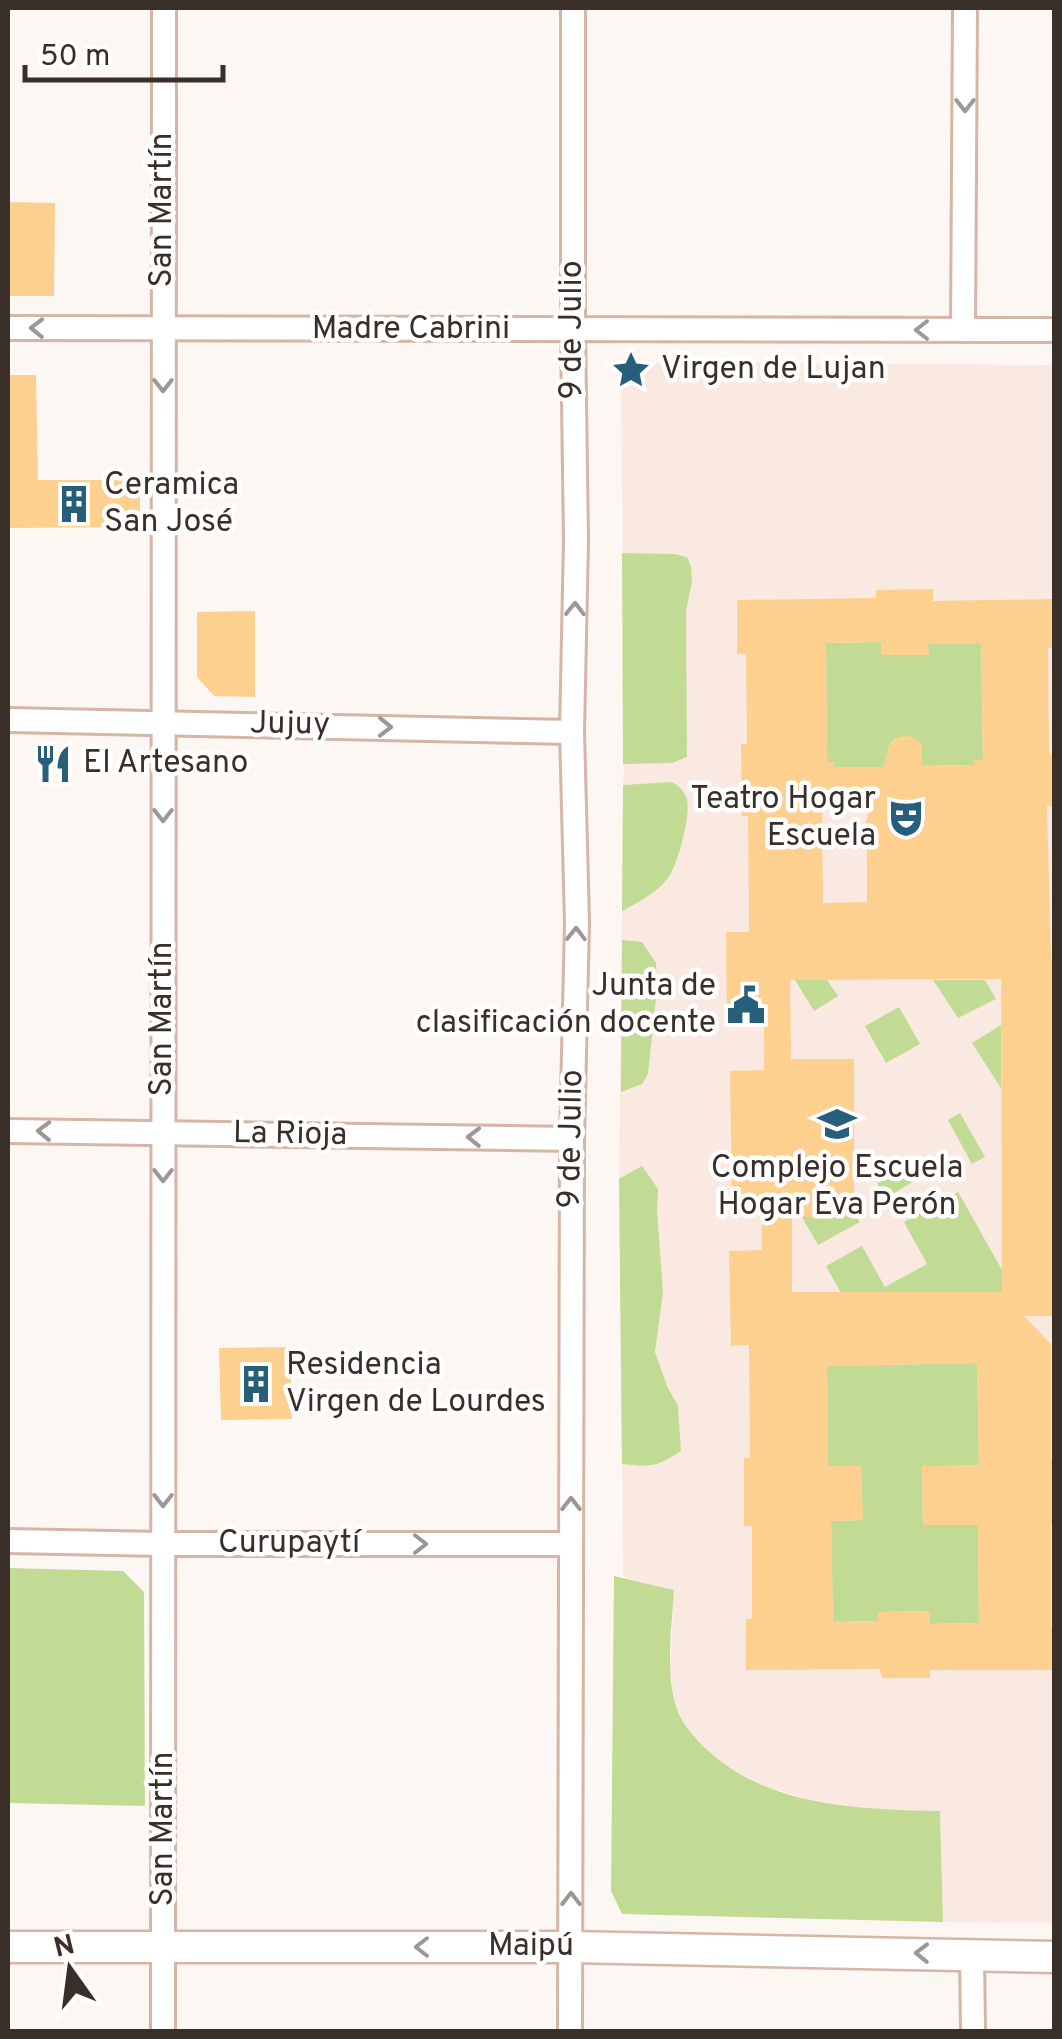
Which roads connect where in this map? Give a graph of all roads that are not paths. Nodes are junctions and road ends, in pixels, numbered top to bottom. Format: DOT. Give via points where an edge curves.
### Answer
graph roads {
  1 [pos="164,8"];
  2 [pos="573,8"];
  3 [pos="966,8"];
  4 [pos="8,328"];
  5 [pos="163,330"];
  6 [pos="573,330"];
  7 [pos="963,330"];
  8 [pos="1054,330"];
  9 [pos="8,720"];
  10 [pos="163,721"];
  11 [pos="572,732"];
  12 [pos="8,1131"];
  13 [pos="163,1134"];
  14 [pos="572,1139"];
  15 [pos="8,1541"];
  16 [pos="164,1544"];
  17 [pos="571,1544"];
  18 [pos="8,1947"];
  19 [pos="570,1947"];
  20 [pos="163,1948"];
  21 [pos="972,1954"];
  22 [pos="1054,1956"];
  23 [pos="163,2032"];
  24 [pos="570,2032"];
  25 [pos="973,2032"];
  1 -- 5 [label="street, San Martín"];
  2 -- 6 [label="street, 9 de Julio"];
  3 -- 7 [label="street, one-way"];
  5 -- 4 [label="street, Madre Cabrini, one-way"];
  5 -- 6 [label="street, Madre Cabrini"];
  5 -- 10 [label="street, San Martín, one-way"];
  7 -- 6 [label="street, Madre Cabrini, one-way"];
  11 -- 6 [label="street, 9 de Julio, one-way"];
  7 -- 8 [label="street, Madre Cabrini"];
  9 -- 10 [label="street, Jujuy"];
  10 -- 11 [label="street, Jujuy, one-way"];
  10 -- 13 [label="street, San Martín, one-way"];
  14 -- 11 [label="street, 9 de Julio, one-way"];
  13 -- 12 [label="street, La Rioja, one-way"];
  14 -- 13 [label="street, La Rioja, one-way"];
  13 -- 16 [label="street, San Martín, one-way"];
  17 -- 14 [label="street, 9 de Julio, one-way"];
  15 -- 16 [label="street, Curupaytí"];
  16 -- 17 [label="street, Curupaytí, one-way"];
  16 -- 20 [label="street, San Martín"];
  19 -- 17 [label="street, 9 de Julio, one-way"];
  18 -- 20 [label="street, Maipú"];
  19 -- 20 [label="street, Maipú, one-way"];
  21 -- 19 [label="street, Maipú, one-way"];
  19 -- 24 [label="street, 9 de Julio"];
  20 -- 23 [label="street, San Martín"];
  21 -- 22 [label="street, Maipú"];
  21 -- 25 [label="street"];
}
